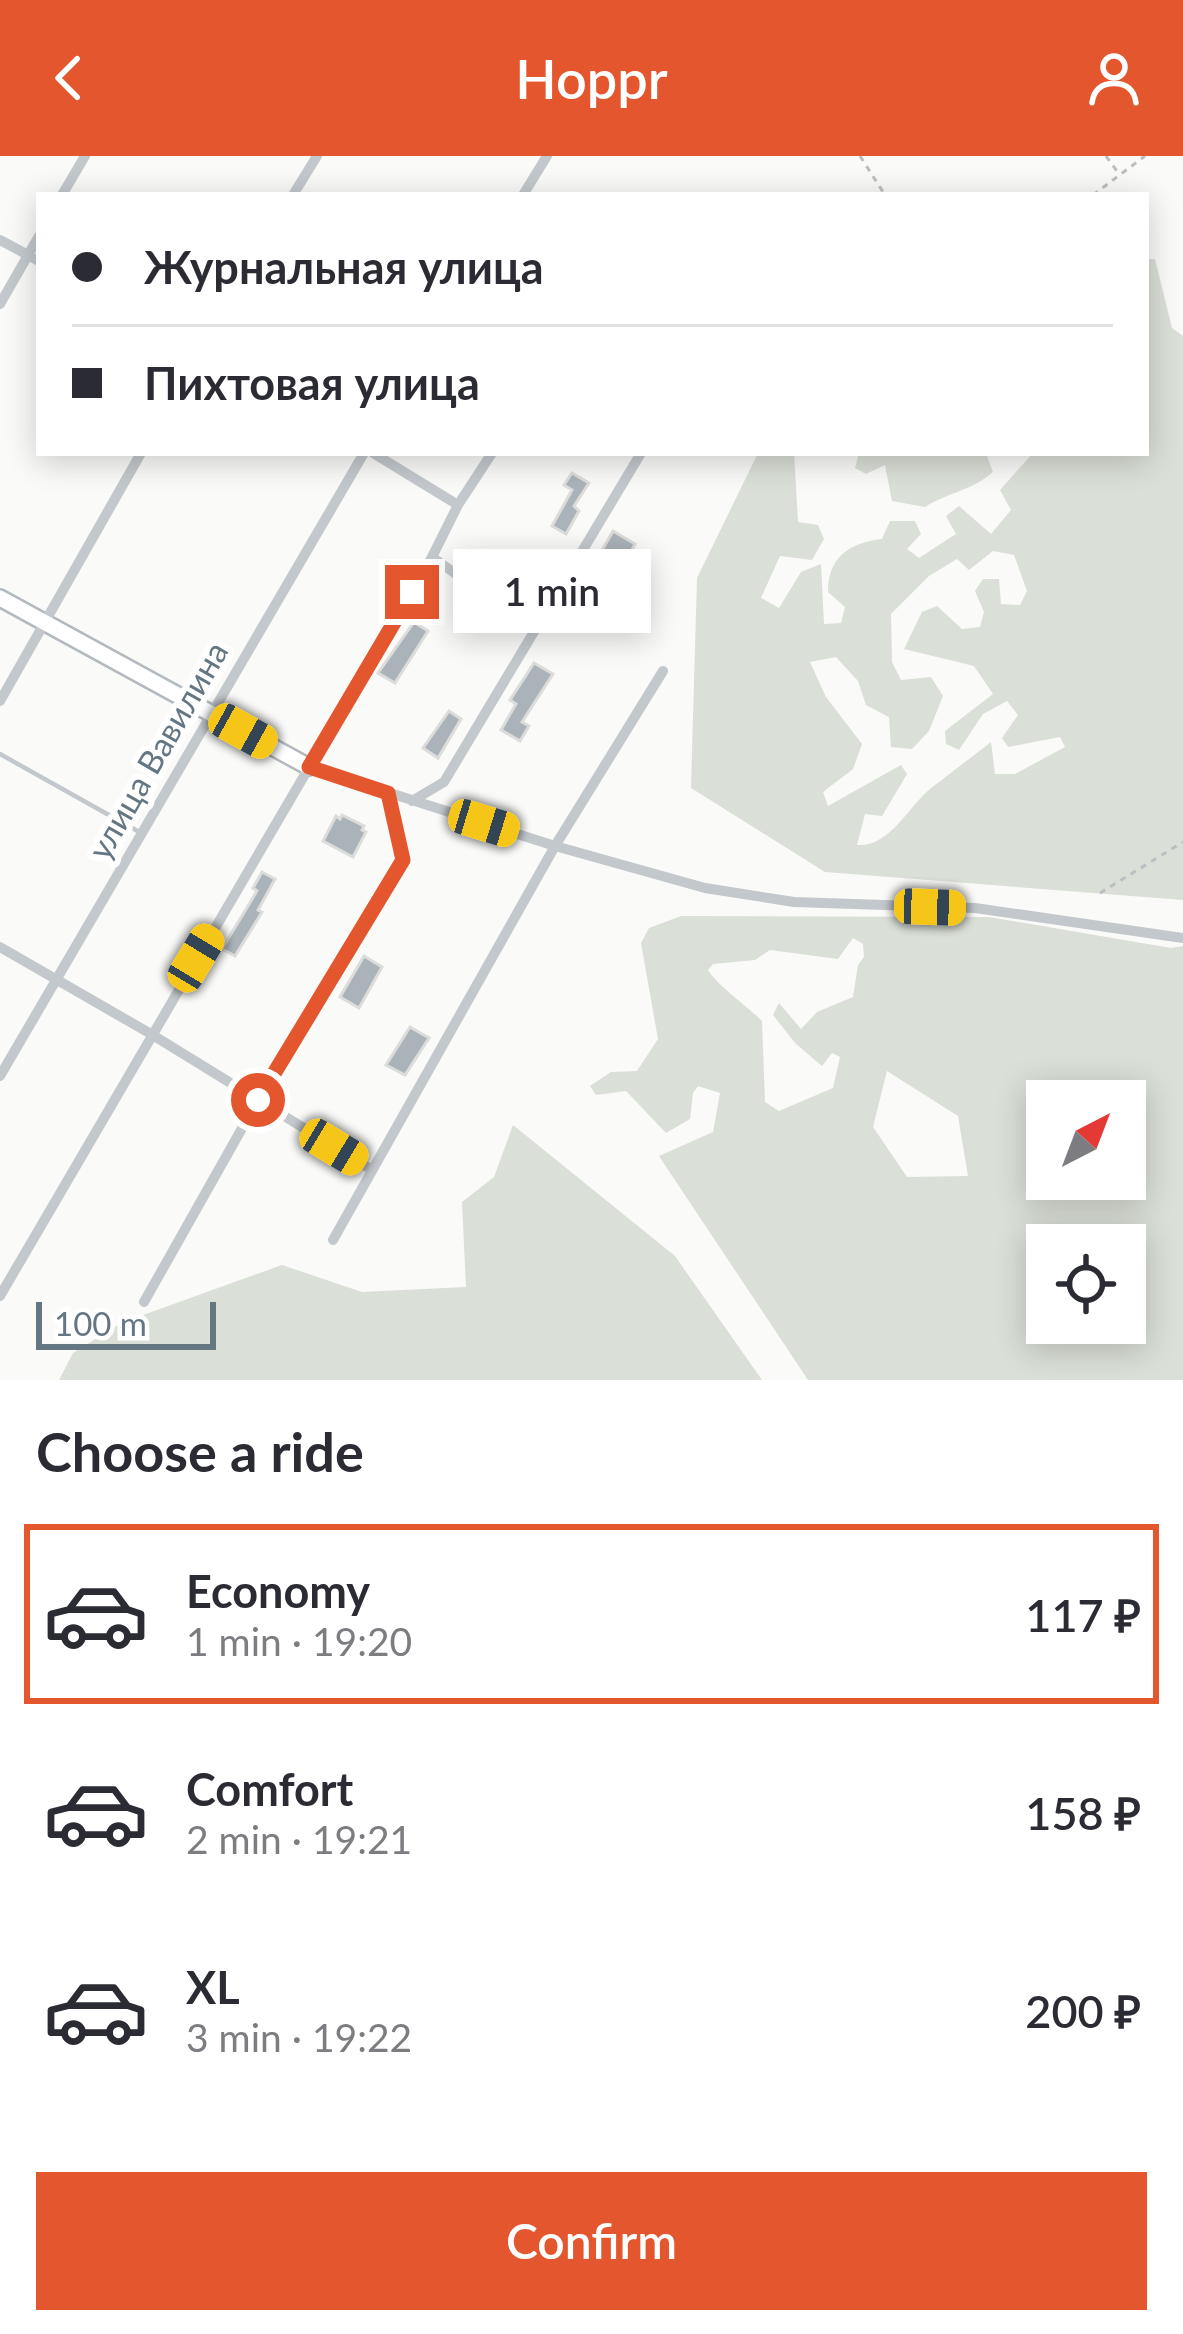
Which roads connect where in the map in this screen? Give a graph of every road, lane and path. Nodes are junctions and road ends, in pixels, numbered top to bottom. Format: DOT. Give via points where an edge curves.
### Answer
graph roads {
  1 [pos="85,156"];
  2 [pos="317,156"];
  3 [pos="547,156"];
  4 [pos="860,156"];
  5 [pos="1106,156"];
  6 [pos="1145,156"];
  7 [pos="1119,174"];
  8 [pos="64,192"];
  9 [pos="295,192"];
  10 [pos="525,192"];
  11 [pos="883,192"];
  12 [pos="1097,192"];
  13 [pos="0,239"];
  14 [pos="33,258"];
  15 [pos="0,304"];
  16 [pos="139,456"];
  17 [pos="366,456"];
  18 [pos="373,456"];
  19 [pos="490,456"];
  20 [pos="639,456"];
  21 [pos="458,505"];
  22 [pos="432,557"];
  23 [pos="0,598"];
  24 [pos="44,623"];
  25 [pos="533,629"];
  26 [pos="663,671"];
  27 [pos="0,701"];
  28 [pos="210,714"];
  29 [pos="0,754"];
  30 [pos="309,767"];
  31 [pos="388,793"];
  32 [pos="412,801"];
  33 [pos="141,833"];
  34 [pos="1183,842"];
  35 [pos="555,845"];
  36 [pos="1100,893"];
  37 [pos="1183,938"];
  38 [pos="0,947"];
  39 [pos="55,976"];
  40 [pos="151,1034"];
  41 [pos="0,1076"];
  42 [pos="258,1100"];
  43 [pos="372,1170"];
  44 [pos="333,1240"];
  45 [pos="0,1296"];
  46 [pos="144,1302"];
  1 -- 8 [label="street"];
  2 -- 9 [label="street"];
  3 -- 10 [label="street"];
  4 -- 11 [label="path"];
  5 -- 7 [label="path"];
  6 -- 7 [label="path"];
  7 -- 12 [label="path"];
  13 -- 14 [label="street"];
  14 -- 15 [label="street"];
  16 -- 24 [label="street"];
  17 -- 28 [label="street, улица Вавилина"];
  18 -- 21 [label="street"];
  19 -- 21 [label="street"];
  20 -- 25 [label="street"];
  21 -- 22 [label="street"];
  22 -- 25 [label="street"];
  22 -- 30 [label="street"];
  23 -- 24 [label="street"];
  24 -- 27 [label="street"];
  24 -- 28 [label="street"];
  25 -- 32 [label="street" via="444,782"];
  26 -- 35 [label="street"];
  28 -- 30 [label="street"];
  28 -- 33 [label="street, улица Вавилина"];
  29 -- 33 [label="lane"];
  30 -- 31 [label="street"];
  30 -- 40 [label="street"];
  31 -- 32 [label="street"];
  31 -- 42 [label="street" via="403,860"];
  32 -- 35 [label="street"];
  33 -- 39 [label="street, улица Вавилина"];
  34 -- 36 [label="path"];
  35 -- 37 [label="street" via="705,888 794,902 975,908"];
  35 -- 43 [label="street"];
  38 -- 39 [label="street"];
  39 -- 40 [label="street"];
  39 -- 41 [label="street, улица Вавилина"];
  40 -- 42 [label="street"];
  40 -- 45 [label="street"];
  42 -- 43 [label="street"];
  42 -- 46 [label="street"];
  43 -- 44 [label="street"];
}
